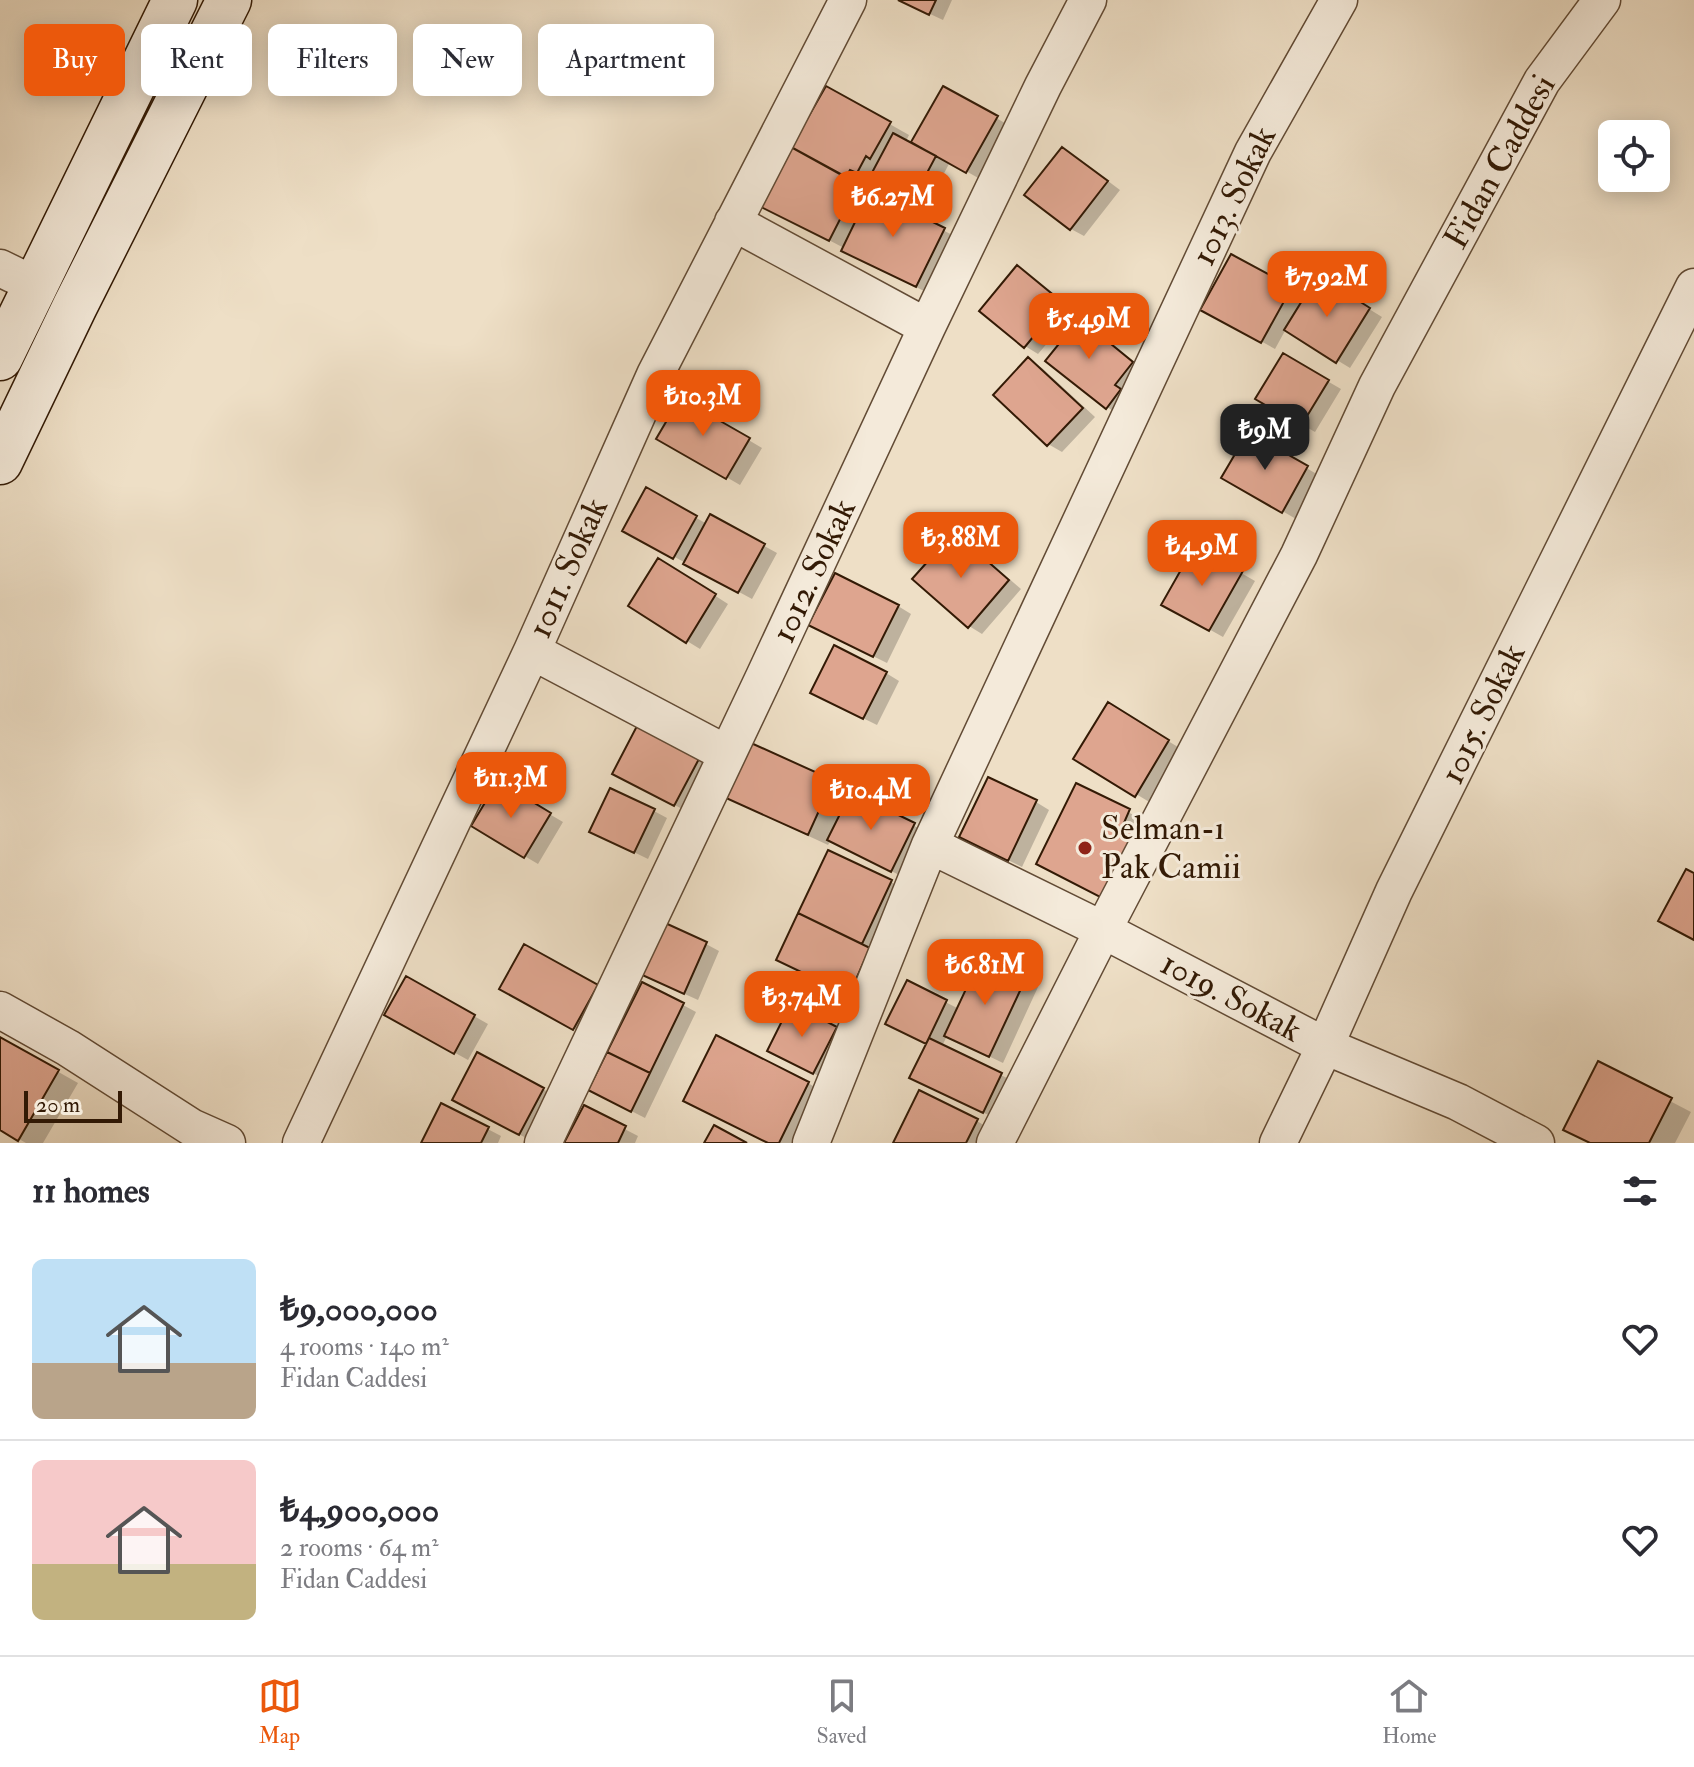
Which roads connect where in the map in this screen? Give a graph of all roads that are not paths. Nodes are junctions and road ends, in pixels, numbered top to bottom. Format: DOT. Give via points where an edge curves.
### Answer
graph roads {
  1 [pos="229,0"];
  2 [pos="848,0"];
  3 [pos="1088,0"];
  4 [pos="1339,0"];
  5 [pos="1602,0"];
  6 [pos="169,2"];
  7 [pos="733,222"];
  8 [pos="18,276"];
  9 [pos="1694,287"];
  10 [pos="927,327"];
  11 [pos="0,358"];
  12 [pos="0,462"];
  13 [pos="532,651"];
  14 [pos="727,754"];
  15 [pos="930,845"];
  16 [pos="1103,930"];
  17 [pos="0,1010"];
  18 [pos="1325,1046"];
  19 [pos="187,1135"];
  20 [pos="227,1143"];
  21 [pos="301,1143"];
  22 [pos="543,1143"];
  23 [pos="811,1143"];
  24 [pos="995,1143"];
  25 [pos="1278,1143"];
  26 [pos="1536,1143"];
  1 -- 12 [label="street"];
  2 -- 7 [label="street, 1011. Sokak"];
  3 -- 10 [label="street, 1012. Sokak"];
  4 -- 15 [label="street, 1013. Sokak" via="1253,152"];
  5 -- 16 [label="street, Fidan Caddesi" via="1542,81 1384,372 1299,555"];
  6 -- 8 [label="street"];
  7 -- 10 [label="street"];
  7 -- 13 [label="street, 1011. Sokak" via="655,375"];
  8 -- 11 [label="street"];
  9 -- 18 [label="street, 1015. Sokak" via="1394,891"];
  10 -- 14 [label="street, 1012. Sokak"];
  13 -- 14 [label="street"];
  13 -- 21 [label="street, 1011. Sokak"];
  14 -- 22 [label="street, 1012. Sokak"];
  15 -- 16 [label="street, 1019. Sokak"];
  15 -- 23 [label="street, 1013. Sokak"];
  16 -- 18 [label="street, 1019. Sokak"];
  16 -- 24 [label="street, Fidan Caddesi"];
  17 -- 19 [label="street" via="68,1048"];
  18 -- 25 [label="street, 1015. Sokak"];
  18 -- 26 [label="street, 1019. Sokak" via="1458,1102"];
  19 -- 20 [label="street"];
}
